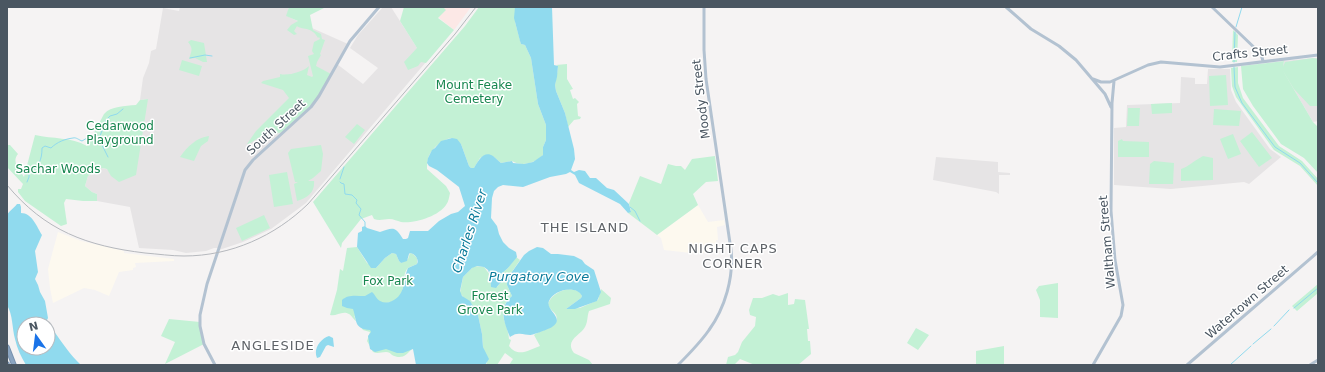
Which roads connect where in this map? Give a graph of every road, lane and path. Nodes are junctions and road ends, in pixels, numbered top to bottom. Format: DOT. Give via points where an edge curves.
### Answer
graph roads {
  1 [pos="379,7"];
  2 [pos="704,7"];
  3 [pos="1006,7"];
  4 [pos="1212,7"];
  5 [pos="1260,53"];
  6 [pos="1318,55"];
  7 [pos="1267,58"];
  8 [pos="1263,61"];
  9 [pos="1093,79"];
  10 [pos="1114,81"];
  11 [pos="1112,109"];
  12 [pos="1318,252"];
  13 [pos="7,347"];
  14 [pos="1318,360"];
  15 [pos="14,365"];
  16 [pos="215,365"];
  17 [pos="678,365"];
  18 [pos="1093,365"];
  19 [pos="1187,365"];
  20 [pos="1310,365"];
  1 -- 16 [label="main road, South Street" via="350,41 311,107 253,160 243,174 200,315 204,344"];
  2 -- 17 [label="main road, Moody Street" via="706,75 732,254 727,292 720,311 710,329"];
  3 -- 9 [label="main road, Waltham Street" via="1031,29 1069,54"];
  4 -- 5 [label="main road"];
  5 -- 7 [label="main road"];
  5 -- 8 [label="main road"];
  6 -- 7 [label="main road, Crafts Street"];
  7 -- 8 [label="main road, Crafts Street"];
  8 -- 10 [label="main road, Crafts Street" via="1216,67 1161,62"];
  9 -- 10 [label="main road, Crafts Street" via="1103,83"];
  9 -- 11 [label="main road, Waltham Street"];
  10 -- 11 [label="main road, Waltham Street"];
  11 -- 18 [label="main road, Waltham Street" via="1112,225 1123,308"];
  12 -- 19 [label="main road, Watertown Street"];
  13 -- 15 [label="highway"];
  14 -- 20 [label="main road"];
}
